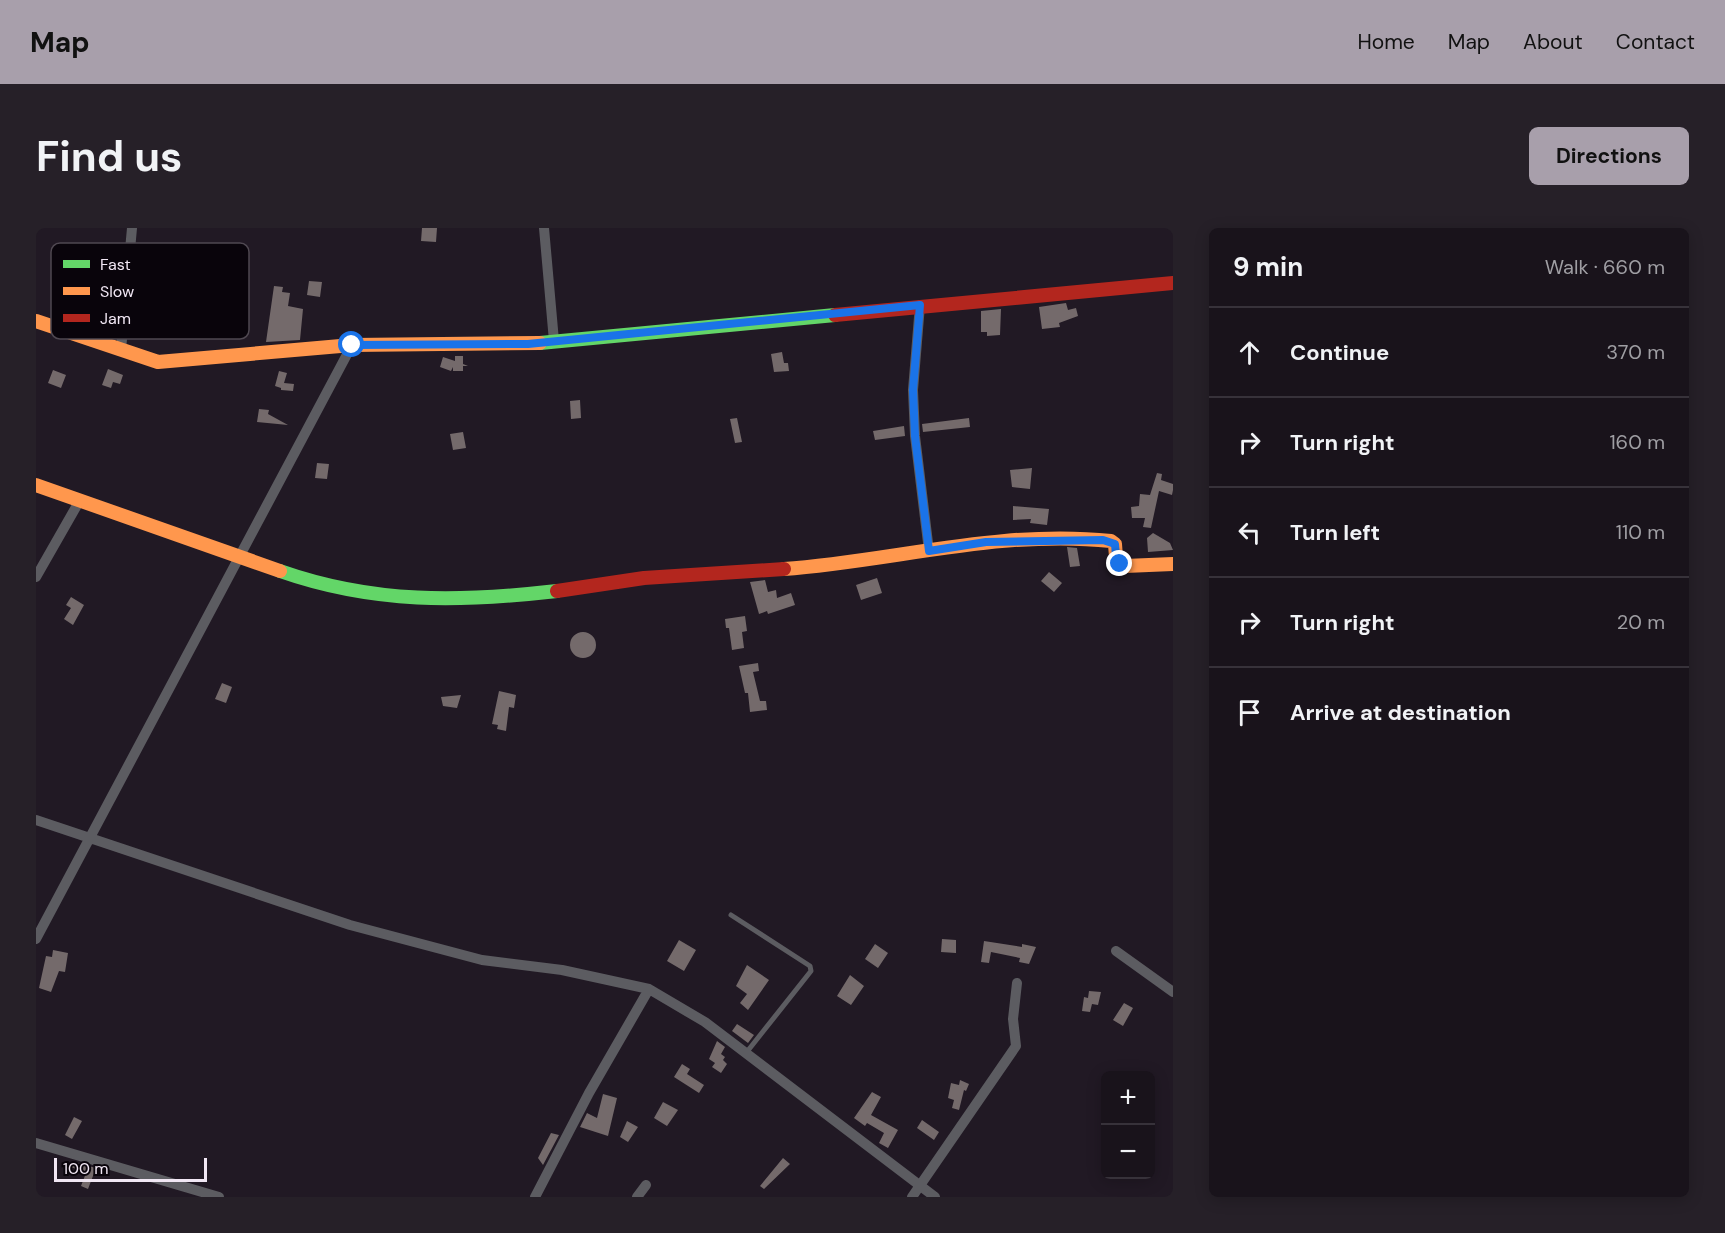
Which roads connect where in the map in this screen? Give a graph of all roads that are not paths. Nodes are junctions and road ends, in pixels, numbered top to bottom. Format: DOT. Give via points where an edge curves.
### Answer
graph roads {
  1 [pos="132,228"];
  2 [pos="544,228"];
  3 [pos="131,243"];
  4 [pos="1173,283"];
  5 [pos="920,305"];
  6 [pos="36,321"];
  7 [pos="51,326"];
  8 [pos="89,339"];
  9 [pos="122,339"];
  10 [pos="554,341"];
  11 [pos="352,345"];
  12 [pos="121,350"];
  13 [pos="36,485"];
  14 [pos="80,500"];
  15 [pos="929,551"];
  16 [pos="239,557"];
  17 [pos="1173,564"];
  18 [pos="36,577"];
  19 [pos="36,820"];
  20 [pos="90,838"];
  21 [pos="731,915"];
  22 [pos="36,939"];
  23 [pos="1116,951"];
  24 [pos="1017,983"];
  25 [pos="649,989"];
  26 [pos="1173,992"];
  27 [pos="746,1053"];
  28 [pos="36,1143"];
  29 [pos="646,1185"];
  30 [pos="920,1186"];
  31 [pos="219,1197"];
  32 [pos="535,1197"];
  33 [pos="637,1197"];
  34 [pos="912,1197"];
  35 [pos="935,1197"];
  1 -- 3 [label="street"];
  2 -- 10 [label="street"];
  4 -- 5 [label="street"];
  5 -- 10 [label="street"];
  5 -- 15 [label="street" via="913,390"];
  6 -- 7 [label="street"];
  8 -- 12 [label="street"];
  9 -- 12 [label="street"];
  10 -- 11 [label="street"];
  11 -- 12 [label="street" via="159,362"];
  11 -- 16 [label="street"];
  13 -- 14 [label="street"];
  14 -- 16 [label="street"];
  14 -- 18 [label="street"];
  15 -- 16 [label="street" via="873,560 417,601 349,594"];
  15 -- 17 [label="street" via="986,542 1103,540 1115,544 1116,556 1125,566"];
  16 -- 20 [label="street"];
  19 -- 20 [label="street"];
  20 -- 22 [label="street"];
  20 -- 25 [label="street" via="350,925 482,960 562,970"];
  21 -- 27 [label="lane" via="811,970"];
  23 -- 26 [label="street"];
  24 -- 30 [label="street" via="1013,1020 1016,1046"];
  25 -- 27 [label="street" via="705,1022"];
  25 -- 32 [label="street"];
  27 -- 30 [label="street"];
  28 -- 31 [label="street"];
  29 -- 33 [label="street"];
  30 -- 34 [label="street"];
  30 -- 35 [label="street"];
}
